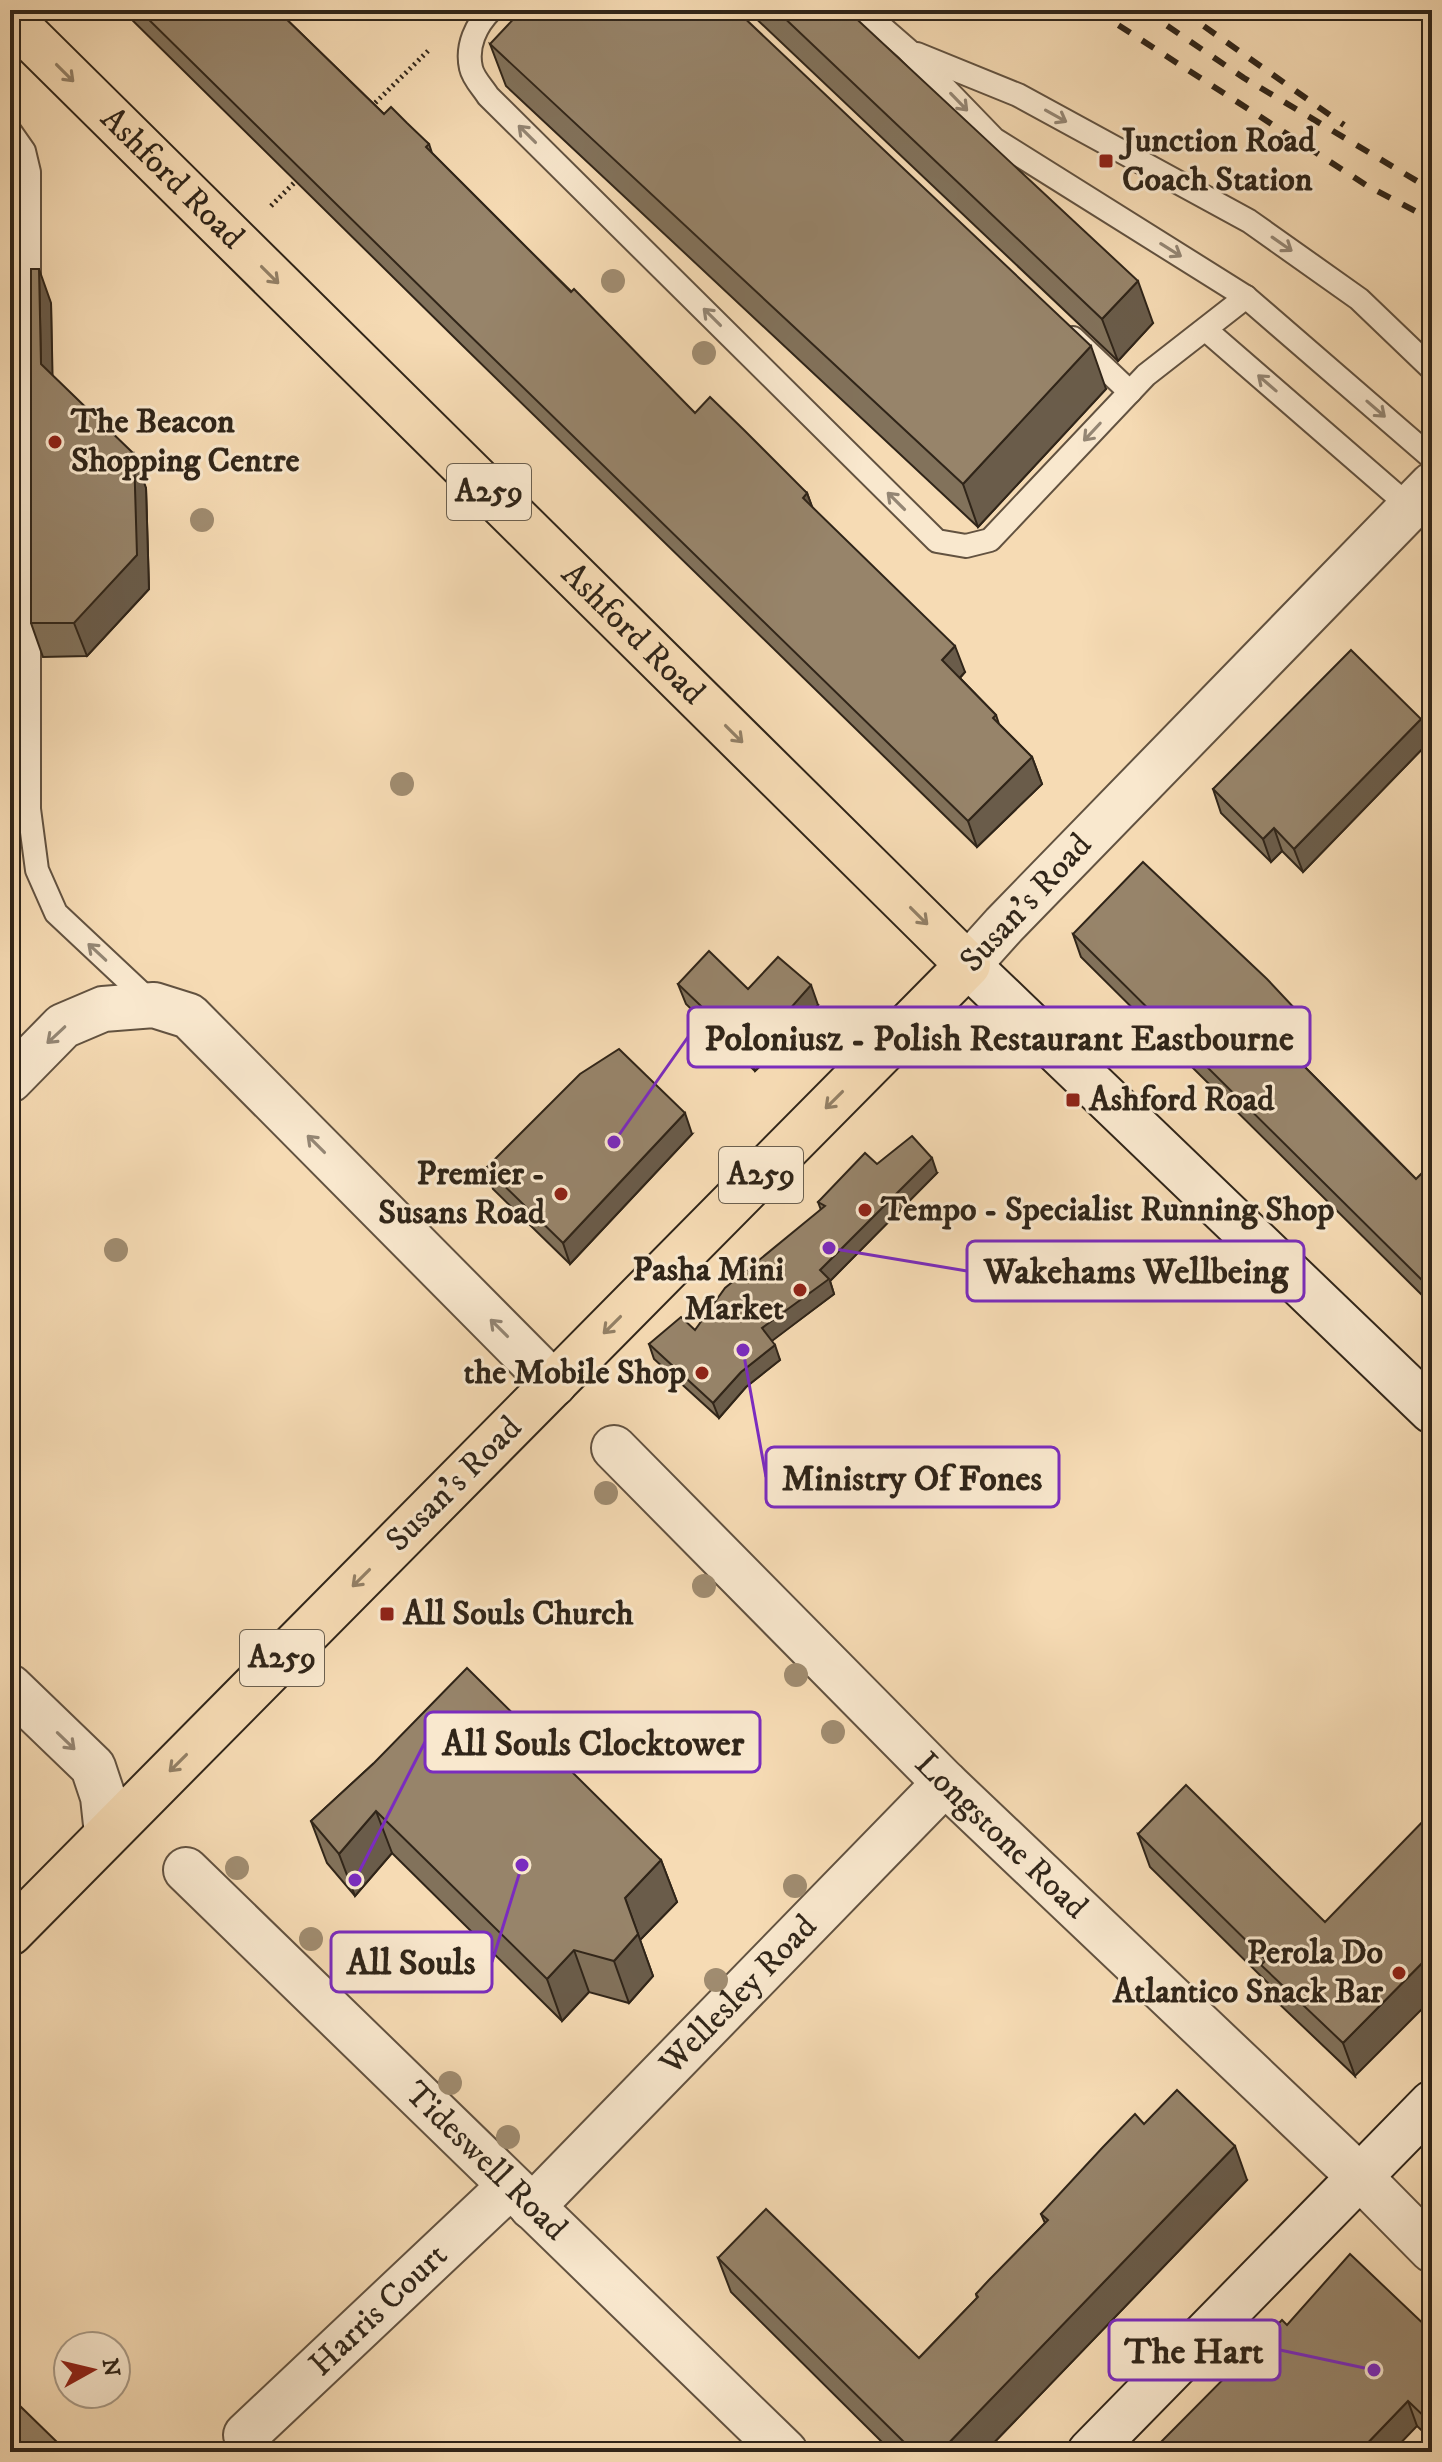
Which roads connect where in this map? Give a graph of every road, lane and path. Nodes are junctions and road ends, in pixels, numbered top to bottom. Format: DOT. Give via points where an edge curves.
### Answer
graph roads {
  1 [pos="491,10"];
  2 [pos="862,10"];
  3 [pos="10,18"];
  4 [pos="470,45"];
  5 [pos="908,50"];
  6 [pos="368,110"];
  7 [pos="10,131"];
  8 [pos="303,174"];
  9 [pos="271,206"];
  10 [pos="1246,297"];
  11 [pos="1061,326"];
  12 [pos="1206,330"];
  13 [pos="1432,369"];
  14 [pos="1138,384"];
  15 [pos="1432,458"];
  16 [pos="1421,496"];
  17 [pos="968,965"];
  18 [pos="154,1005"];
  19 [pos="10,1080"];
  20 [pos="554,1384"];
  21 [pos="1432,1411"];
  22 [pos="614,1448"];
  23 [pos="10,1687"];
  24 [pos="945,1783"];
  25 [pos="107,1834"];
  26 [pos="186,1870"];
  27 [pos="10,1933"];
  28 [pos="1432,2103"];
  29 [pos="1360,2177"];
  30 [pos="521,2197"];
  31 [pos="1432,2250"];
  32 [pos="246,2444"];
  33 [pos="785,2452"];
  34 [pos="1090,2452"];
  1 -- 4 [label="lane"];
  2 -- 5 [label="lane"];
  3 -- 17 [label="main road, Ashford Road / A259, one-way"];
  4 -- 6 [label="path" via="443,36"];
  14 -- 4 [label="lane, one-way" via="990,540 966,546 937,541 488,96 471,71"];
  5 -- 10 [label="lane, one-way" via="994,139"];
  5 -- 13 [label="lane, one-way" via="1018,95 1249,221 1359,299"];
  18 -- 7 [label="lane, one-way" via="56,913 37,870 29,809 29,172 24,151"];
  8 -- 9 [label="path"];
  10 -- 12 [label="lane"];
  10 -- 15 [label="lane, one-way"];
  11 -- 14 [label="lane"];
  12 -- 14 [label="lane"];
  16 -- 12 [label="lane, one-way"];
  16 -- 17 [label="street, Susan's Road"];
  17 -- 20 [label="main road, Susan's Road / A259, one-way"];
  17 -- 21 [label="street, Ashford Road"];
  18 -- 19 [label="street, one-way" via="103,1009 63,1026"];
  20 -- 18 [label="street, one-way" via="189,1016"];
  20 -- 25 [label="main road, Susan's Road / A259, one-way"];
  22 -- 24 [label="street, Longstone Road"];
  23 -- 25 [label="street, one-way" via="93,1767"];
  24 -- 29 [label="street, Longstone Road"];
  24 -- 30 [label="street, Wellesley Road"];
  25 -- 27 [label="main road, Susan's Road / A259"];
  26 -- 30 [label="street, Tideswell Road"];
  28 -- 29 [label="street"];
  29 -- 31 [label="street, Longstone Road"];
  29 -- 34 [label="street"];
  30 -- 32 [label="street, Harris Court"];
  30 -- 33 [label="street, Tideswell Road"];
}
